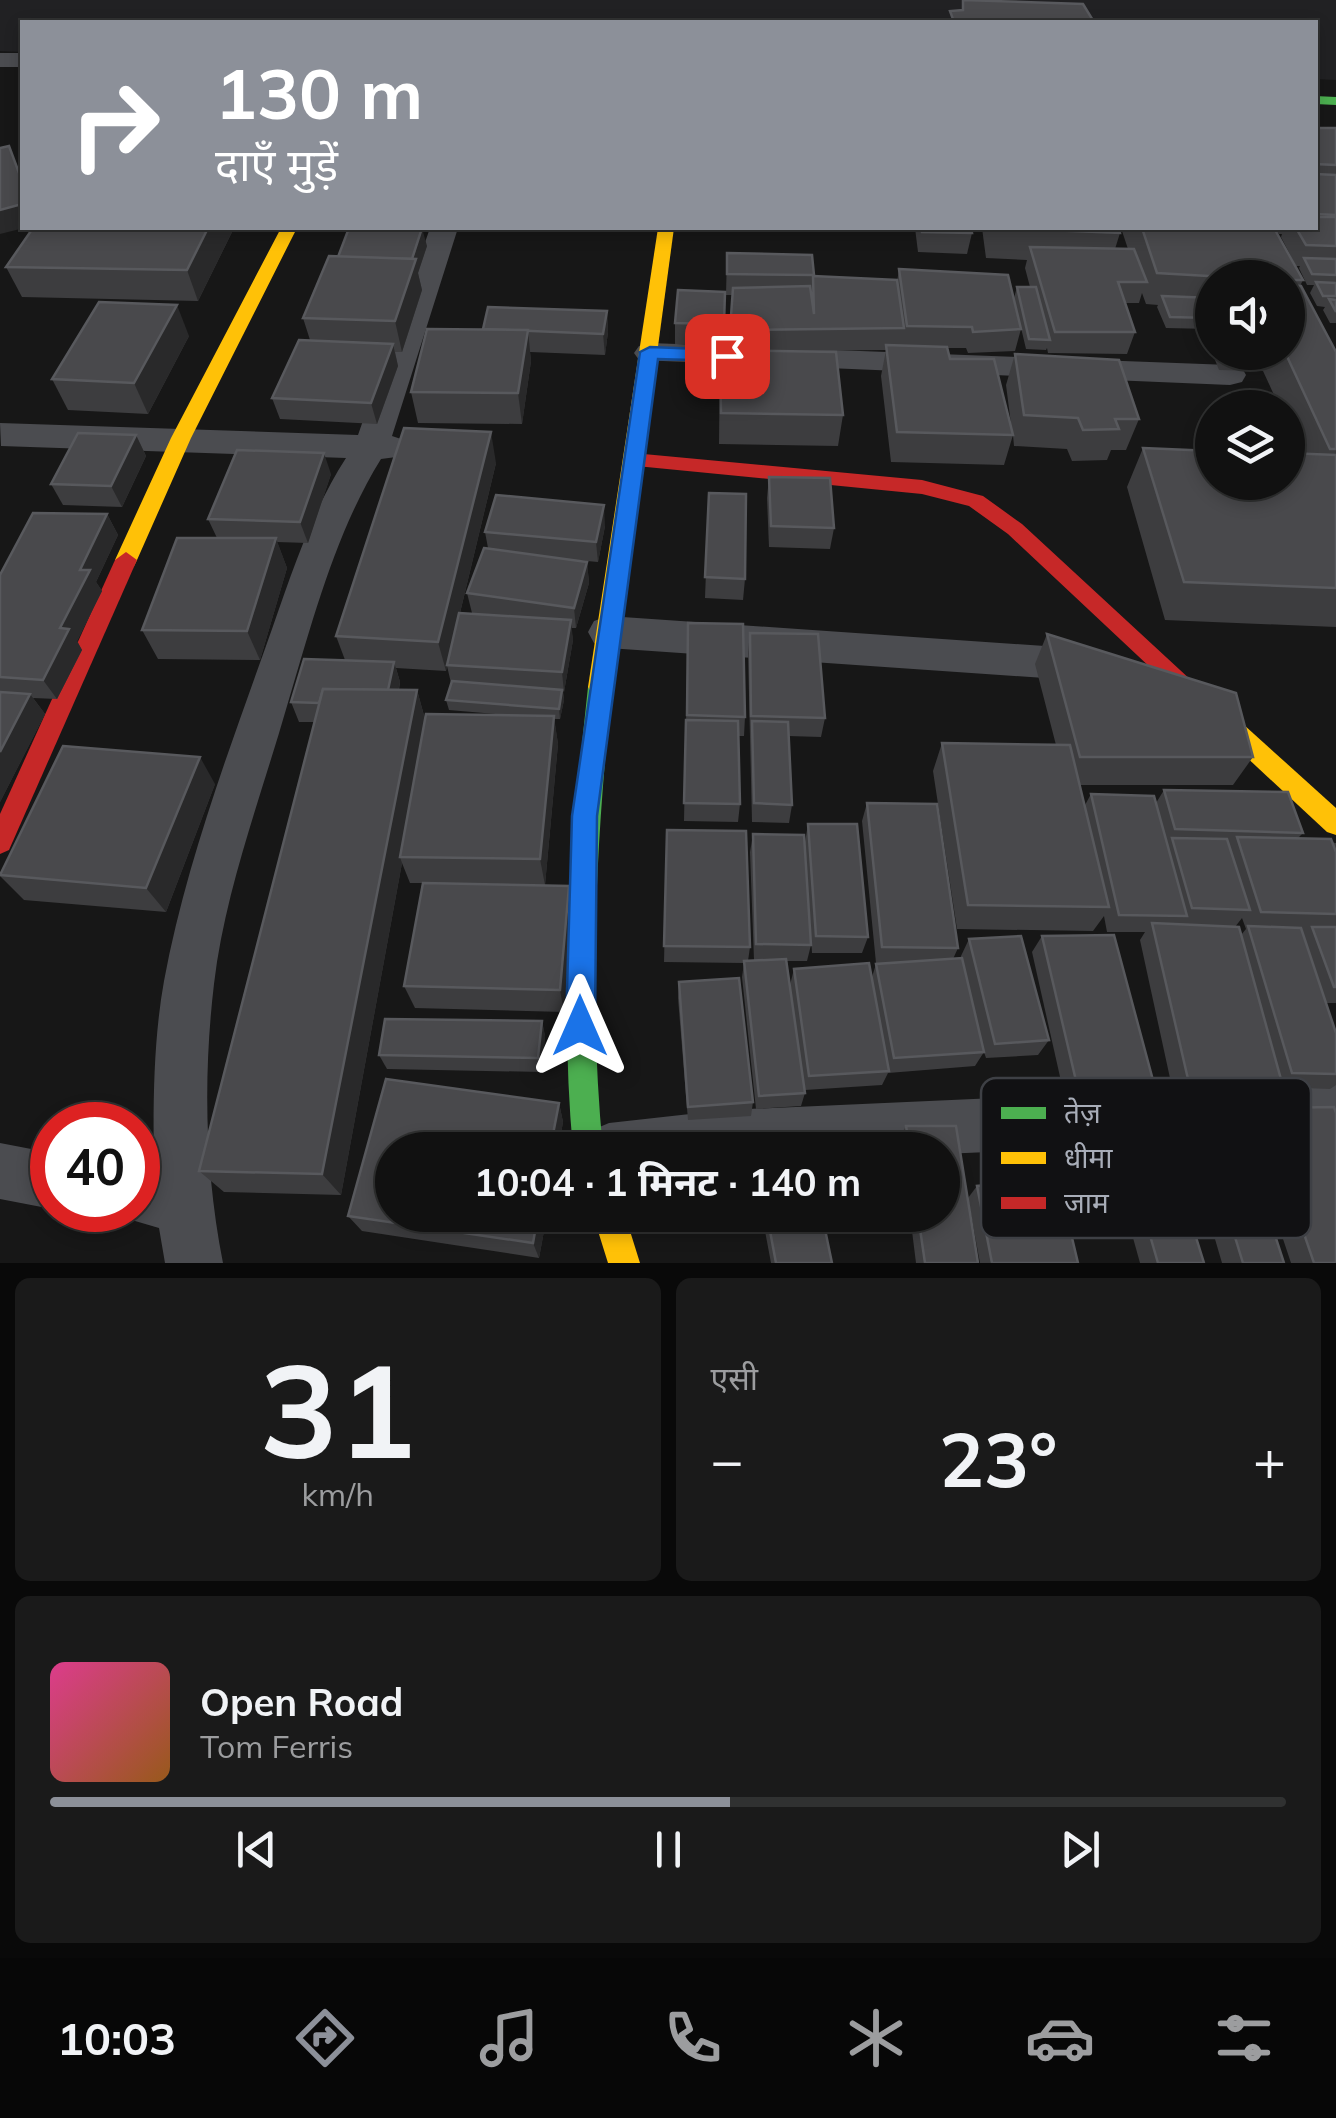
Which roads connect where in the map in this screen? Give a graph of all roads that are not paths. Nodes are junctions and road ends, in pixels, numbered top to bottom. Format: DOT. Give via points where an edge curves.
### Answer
graph roads {
  1 [pos="287,230"];
  2 [pos="443,230"];
  3 [pos="666,230"];
  4 [pos="650,352"];
  5 [pos="1230,375"];
  6 [pos="0,405"];
  7 [pos="0,435"];
  8 [pos="181,438"];
  9 [pos="372,446"];
  10 [pos="428,450"];
  11 [pos="632,460"];
  12 [pos="608,632"];
  13 [pos="1172,671"];
  14 [pos="1336,824"];
  15 [pos="0,842"];
  16 [pos="1336,1110"];
  17 [pos="1311,1111"];
  18 [pos="981,1126"];
  19 [pos="585,1132"];
  20 [pos="839,1132"];
  21 [pos="0,1172"];
  22 [pos="30,1177"];
  23 [pos="160,1200"];
  24 [pos="614,1232"];
  25 [pos="194,1263"];
  26 [pos="624,1263"];
  1 -- 8 [label="street"];
  2 -- 9 [label="street"];
  3 -- 4 [label="street"];
  4 -- 5 [label="street"];
  4 -- 11 [label="street"];
  6 -- 7 [label="street"];
  7 -- 8 [label="street"];
  8 -- 9 [label="street"];
  8 -- 15 [label="street"];
  9 -- 10 [label="street"];
  9 -- 23 [label="street" via="347,484 319,550 213,879 189,983 180,1114"];
  11 -- 12 [label="street"];
  11 -- 13 [label="street" via="922,487 976,501"];
  12 -- 13 [label="street"];
  12 -- 19 [label="street" via="584,835"];
  13 -- 14 [label="street"];
  16 -- 17 [label="street"];
  18 -- 20 [label="street"];
  21 -- 22 [label="street"];
  23 -- 25 [label="street"];
  24 -- 26 [label="street"];
}
